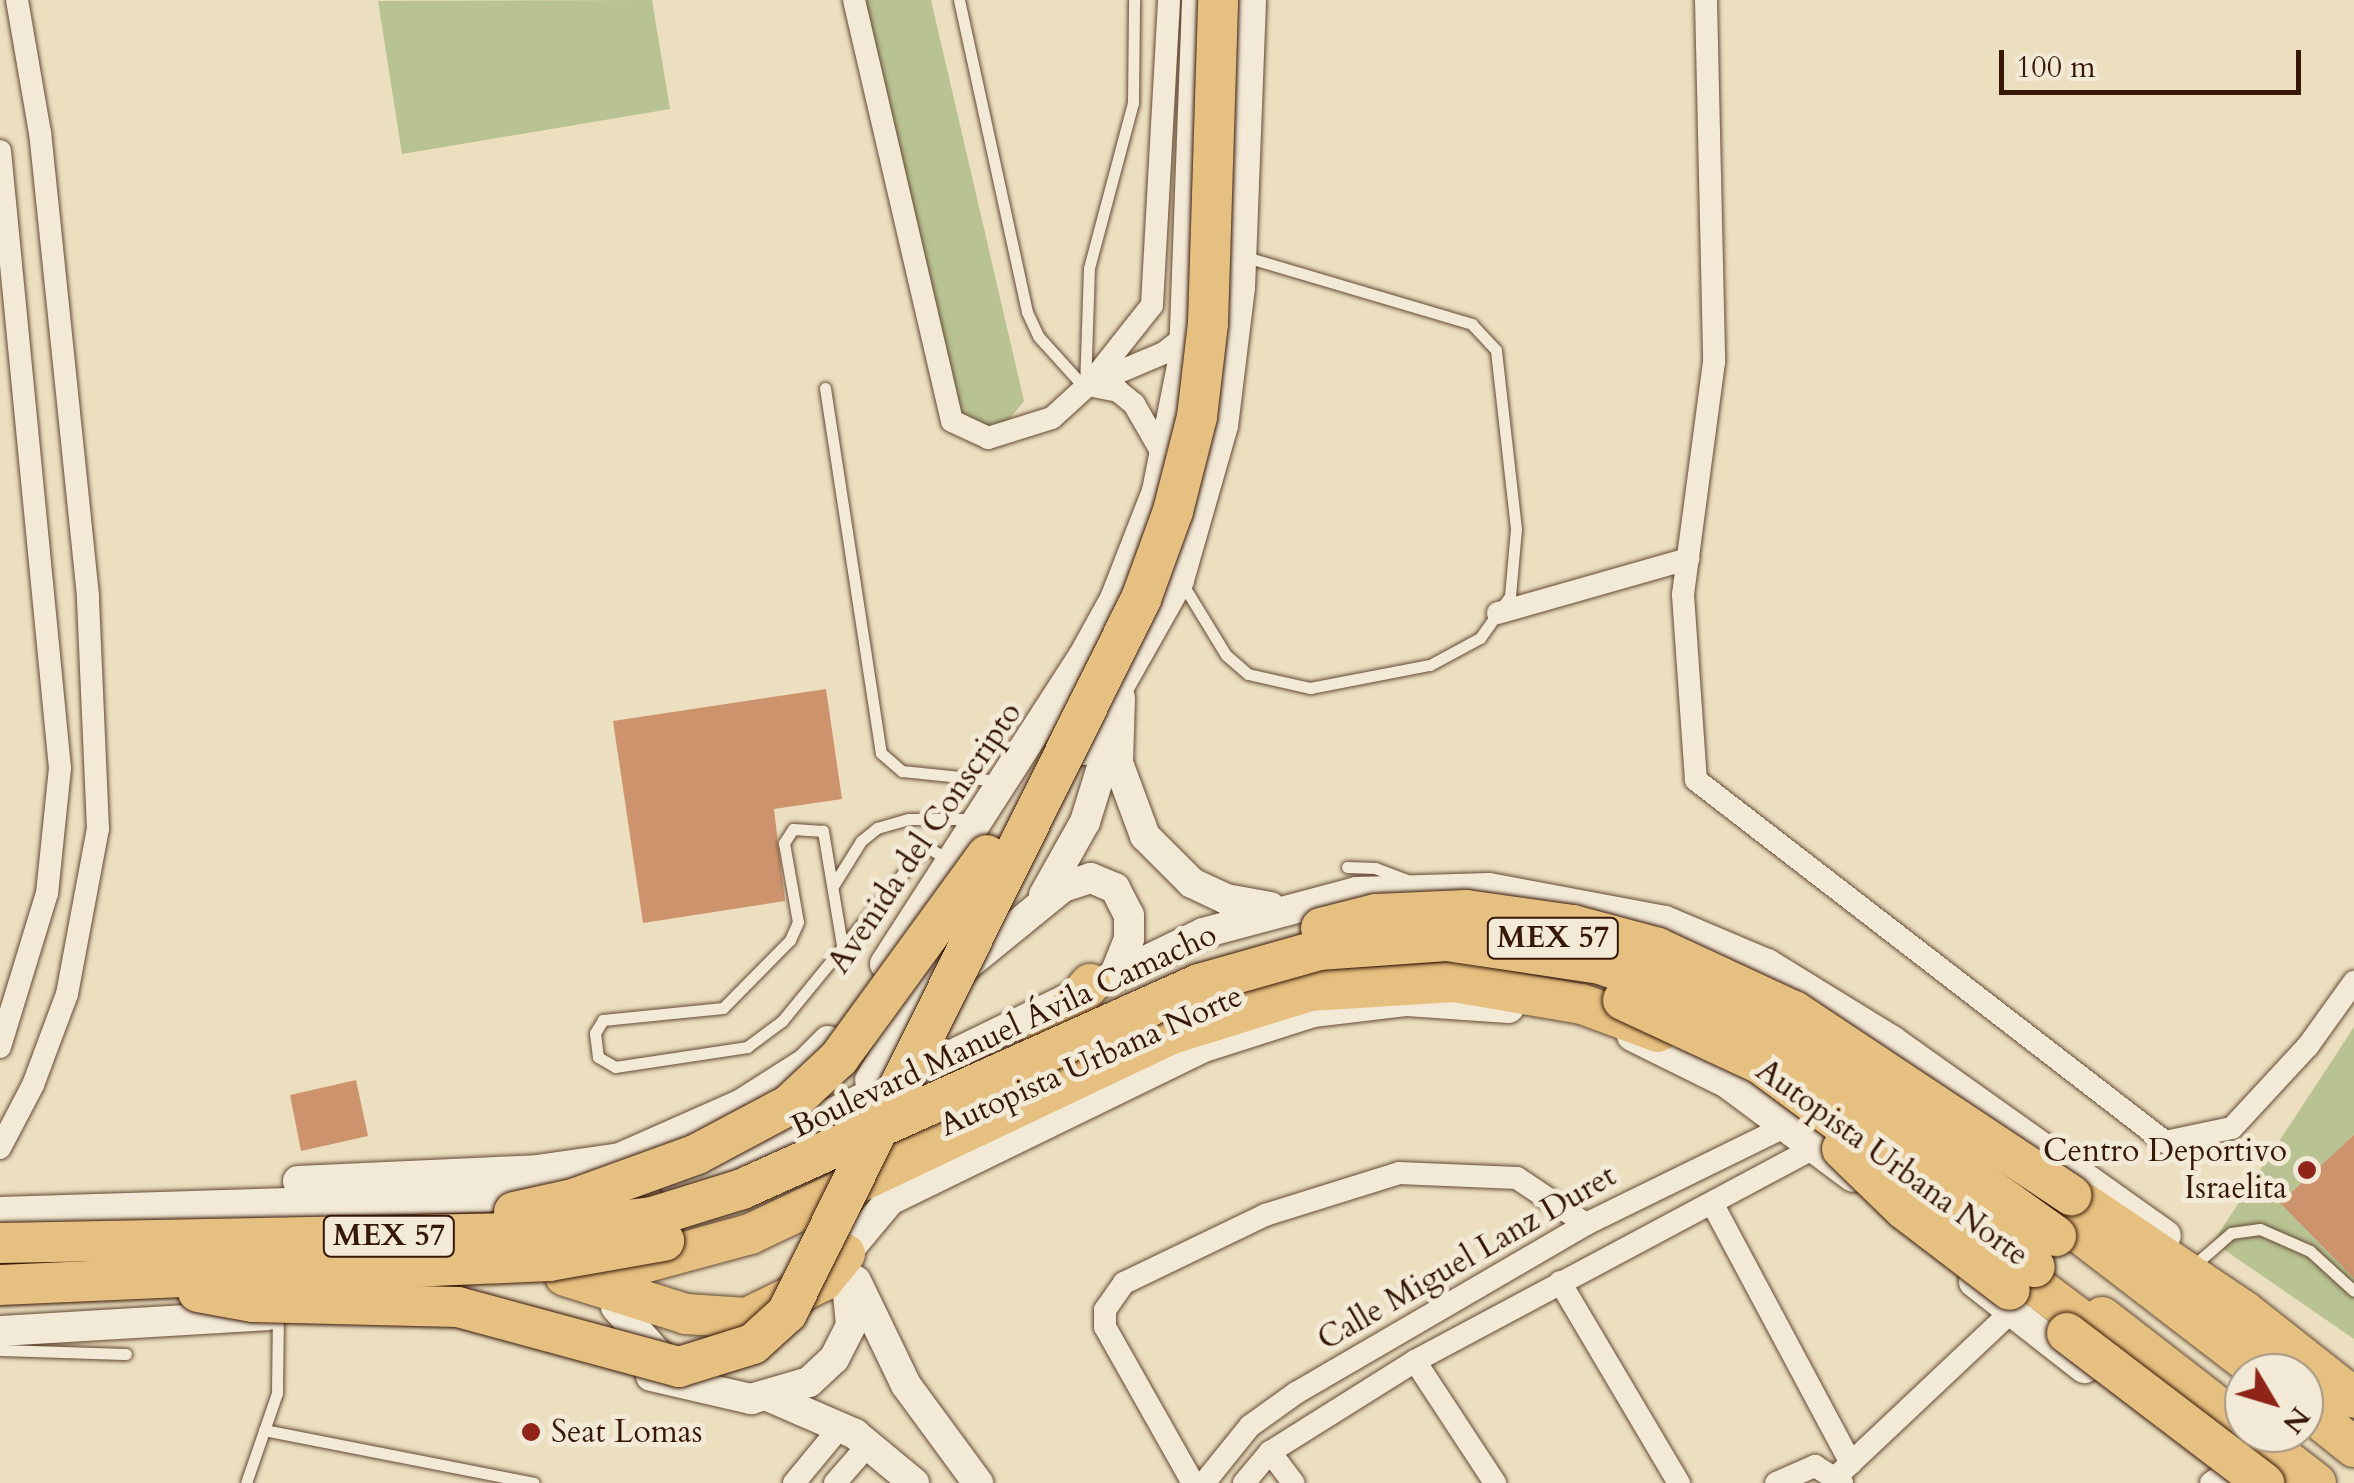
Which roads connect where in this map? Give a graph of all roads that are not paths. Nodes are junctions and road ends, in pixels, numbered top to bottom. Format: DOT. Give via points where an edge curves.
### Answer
graph roads {
  1 [pos="17,0"];
  2 [pos="854,0"];
  3 [pos="959,0"];
  4 [pos="1134,0"];
  5 [pos="1218,0"];
  6 [pos="1251,0"];
  7 [pos="1706,0"];
  8 [pos="1175,3"];
  9 [pos="1133,103"];
  10 [pos="1164,106"];
  11 [pos="0,152"];
  12 [pos="1241,256"];
  13 [pos="1188,258"];
  14 [pos="55,279"];
  15 [pos="14,287"];
  16 [pos="1184,355"];
  17 [pos="1087,386"];
  18 [pos="825,388"];
  19 [pos="1166,463"];
  20 [pos="1688,559"];
  21 [pos="1179,580"];
  22 [pos="1137,592"];
  23 [pos="1498,613"];
  24 [pos="1103,620"];
  25 [pos="95,668"];
  26 [pos="56,679"];
  27 [pos="1119,703"];
  28 [pos="1008,782"];
  29 [pos="982,819"];
  30 [pos="952,863"];
  31 [pos="1347,867"];
  32 [pos="832,887"];
  33 [pos="1423,888"];
  34 [pos="1283,907"];
  35 [pos="1026,917"];
  36 [pos="842,946"];
  37 [pos="1241,971"];
  38 [pos="1103,978"];
  39 [pos="2354,982"];
  40 [pos="902,1018"];
  41 [pos="1043,1041"];
  42 [pos="0,1047"];
  43 [pos="870,1080"];
  44 [pos="1792,1108"];
  45 [pos="656,1144"];
  46 [pos="1817,1146"];
  47 [pos="0,1148"];
  48 [pos="633,1166"];
  49 [pos="1712,1203"];
  50 [pos="174,1206"];
  51 [pos="1586,1224"];
  52 [pos="348,1232"];
  53 [pos="842,1240"];
  54 [pos="2200,1260"];
  55 [pos="2,1269"];
  56 [pos="564,1276"];
  57 [pos="164,1278"];
  58 [pos="1560,1282"];
  59 [pos="2354,1291"];
  60 [pos="616,1307"];
  61 [pos="2010,1313"];
  62 [pos="278,1314"];
  63 [pos="2108,1339"];
  64 [pos="0,1350"];
  65 [pos="2236,1353"];
  66 [pos="2273,1353"];
  67 [pos="126,1354"];
  68 [pos="1414,1360"];
  69 [pos="2224,1367"];
  70 [pos="2354,1374"];
  71 [pos="2324,1386"];
  72 [pos="702,1389"];
  73 [pos="2324,1393"];
  74 [pos="770,1398"];
  75 [pos="2354,1398"];
  76 [pos="2324,1406"];
  77 [pos="2224,1414"];
  78 [pos="2354,1417"];
  79 [pos="840,1426"];
  80 [pos="264,1430"];
  81 [pos="869,1444"];
  82 [pos="2324,1446"];
  83 [pos="2354,1448"];
  84 [pos="1270,1452"];
  85 [pos="2277,1453"];
  86 [pos="2354,1469"];
  87 [pos="1843,1474"];
  88 [pos="2228,1481"];
  89 [pos="1783,1482"];
  90 [pos="246,1483"];
  91 [pos="534,1483"];
  92 [pos="794,1483"];
  93 [pos="835,1483"];
  94 [pos="914,1483"];
  95 [pos="978,1483"];
  96 [pos="1192,1483"];
  97 [pos="1204,1483"];
  98 [pos="1244,1483"];
  99 [pos="1293,1483"];
  100 [pos="1495,1483"];
  101 [pos="1679,1483"];
  102 [pos="2264,1483"];
  103 [pos="2289,1483"];
  104 [pos="2316,1483"];
  1 -- 14 [label="street" via="32,69"];
  2 -- 17 [label="street" via="952,422 988,438 1052,418"];
  3 -- 17 [label="lane" via="1027,312 1038,336"];
  4 -- 9 [label="lane"];
  5 -- 57 [label="highway, bridge" via="1208,323 1197,417 1173,511 1140,598 786,1312 753,1344 679,1367 498,1314 421,1304 253,1302"];
  6 -- 12 [label="main road"];
  7 -- 20 [label="street" via="1714,362"];
  8 -- 10 [label="street"];
  8 -- 13 [label="main road, Avenida del Conscripto"];
  9 -- 10 [label="lane"];
  9 -- 17 [label="lane" via="1089,268"];
  10 -- 17 [label="street" via="1152,305"];
  11 -- 15 [label="street"];
  12 -- 13 [label="lane"];
  12 -- 21 [label="main road" via="1223,426"];
  12 -- 23 [label="lane" via="1472,324 1496,350 1516,530 1510,596"];
  13 -- 16 [label="main road, Avenida del Conscripto"];
  14 -- 15 [label="street"];
  14 -- 25 [label="street"];
  15 -- 26 [label="street"];
  16 -- 17 [label="street" via="1164,353"];
  16 -- 19 [label="main road, Avenida del Conscripto"];
  16 -- 22 [label="highway" via="1189,422"];
  17 -- 19 [label="street" via="1118,391 1134,404"];
  18 -- 28 [label="lane" via="882,753 902,771"];
  19 -- 24 [label="main road, Avenida del Conscripto"];
  20 -- 23 [label="street"];
  20 -- 39 [label="street" via="1684,595 1696,780 2165,1142 2232,1128 2308,1046"];
  21 -- 23 [label="lane" via="1226,655 1273,685 1364,682 1430,665 1480,638"];
  21 -- 27 [label="main road"];
  22 -- 24 [label="main road"];
  22 -- 52 [label="highway, bridge" via="1046,763 840,1058 780,1111 696,1154 553,1205"];
  24 -- 28 [label="main road, Avenida del Conscripto"];
  25 -- 26 [label="street"];
  25 -- 47 [label="street" via="98,828 86,913 54,1035"];
  26 -- 42 [label="street" via="60,768 54,853 29,967"];
  27 -- 34 [label="main road" via="1128,803 1164,861 1226,899"];
  27 -- 35 [label="main road" via="1085,822"];
  27 -- 40 [label="main road"];
  28 -- 29 [label="main road, Avenida del Conscripto"];
  29 -- 30 [label="main road, Avenida del Conscripto"];
  29 -- 32 [label="lane" via="909,820 877,828 861,840"];
  30 -- 36 [label="lane" via="923,850"];
  30 -- 45 [label="main road, Avenida del Conscripto" via="837,1032 806,1063 742,1104"];
  31 -- 33 [label="lane" via="1389,871"];
  32 -- 36 [label="lane"];
  32 -- 36 [label="lane" via="823,831 789,831 784,843 798,922 790,940 723,1008 603,1020 595,1032 598,1058 615,1067 746,1047 782,1021"];
  33 -- 34 [label="main road, Boulevard Manuel Ávila Camacho"];
  33 -- 54 [label="main road, Boulevard Manuel Ávila Camacho" via="1540,895 1665,921 1767,964 1892,1041"];
  34 -- 38 [label="main road, Boulevard Manuel Ávila Camacho" via="1203,933"];
  35 -- 38 [label="main road" via="1072,882 1108,883 1126,903 1130,927"];
  35 -- 40 [label="main road"];
  37 -- 52 [label="highway, Autopista Urbana Norte, bridge" via="1160,999 695,1206 566,1230"];
  37 -- 66 [label="highway, bridge" via="1324,926 1404,911 1498,913 1616,935 1698,963 1782,1004 2086,1205"];
  37 -- 69 [label="highway, Autopista Urbana Norte, bridge" via="1319,950 1448,941 1600,964 1699,998 1778,1038 1870,1100"];
  38 -- 41 [label="highway"];
  38 -- 50 [label="main road, Boulevard Manuel Ávila Camacho" via="740,1158 658,1187 612,1195"];
  40 -- 43 [label="main road"];
  41 -- 55 [label="highway, Boulevard Manuel Ávila Camacho / MEX 57" via="717,1190 588,1226"];
  41 -- 65 [label="highway, Boulevard Manuel Ávila Camacho / MEX 57" via="1175,978 1268,947 1369,931 1460,926 1534,933 1620,953 1701,983 1821,1046 1900,1098"];
  44 -- 46 [label="main road"];
  44 -- 51 [label="street, Calle Miguel Lanz Duret"];
  44 -- 53 [label="main road" via="1636,1036 1510,1008 1407,1001 1313,1012 1201,1048 980,1150 890,1200"];
  44 -- 57 [label="highway, Autopista Urbana Norte, bridge" via="1677,1021 1592,990 1460,968 1374,968 1280,981 1187,1012 774,1204 656,1243 549,1261"];
  44 -- 77 [label="highway, Autopista Urbana Norte, bridge"];
  44 -- 102 [label="highway, bridge" via="1826,1131 1904,1209"];
  45 -- 48 [label="main road"];
  45 -- 50 [label="main road, Avenida del Conscripto" via="583,1166 265,1183"];
  46 -- 49 [label="street, Calle Miguel Lanz Duret"];
  46 -- 61 [label="main road"];
  49 -- 58 [label="street, Calle Miguel Lanz Duret"];
  49 -- 87 [label="street"];
  50 -- 55 [label="main road, Boulevard Manuel Ávila Camacho"];
  51 -- 96 [label="street" via="1518,1178 1399,1173 1265,1215 1124,1283 1104,1310 1106,1327"];
  51 -- 97 [label="street, Calle Miguel Lanz Duret" via="1296,1393 1250,1426"];
  52 -- 55 [label="highway, Autopista Urbana Norte, bridge"];
  53 -- 56 [label="highway" via="823,1281 747,1318 686,1314"];
  53 -- 74 [label="main road" via="852,1303 844,1342 821,1374"];
  53 -- 95 [label="main road" via="906,1384"];
  54 -- 59 [label="lane" via="2231,1233 2260,1229 2310,1251"];
  54 -- 70 [label="main road, Boulevard Manuel Ávila Camacho"];
  55 -- 56 [label="highway, MEX 57"];
  55 -- 57 [label="highway, Autopista Urbana Norte, bridge"];
  55 -- 62 [label="main road"];
  56 -- 63 [label="highway, MEX 57" via="664,1260 750,1234 1112,1060 1230,1011 1356,984 1454,982 1521,990 1627,1017 1745,1074"];
  58 -- 68 [label="street, Calle Miguel Lanz Duret"];
  58 -- 101 [label="street"];
  60 -- 72 [label="main road" via="646,1346"];
  61 -- 87 [label="street"];
  61 -- 88 [label="main road"];
  62 -- 72 [label="main road" via="416,1319"];
  62 -- 80 [label="lane" via="277,1393"];
  63 -- 88 [label="highway"];
  63 -- 103 [label="highway, MEX 57"];
  64 -- 67 [label="lane"];
  68 -- 84 [label="street, Calle Miguel Lanz Duret"];
  68 -- 100 [label="street"];
  71 -- 75 [label="highway"];
  72 -- 74 [label="main road"];
  73 -- 78 [label="highway"];
  74 -- 79 [label="main road"];
  76 -- 83 [label="highway"];
  79 -- 81 [label="main road"];
  79 -- 92 [label="street"];
  80 -- 90 [label="lane"];
  80 -- 91 [label="lane"];
  81 -- 93 [label="street"];
  81 -- 94 [label="main road"];
  82 -- 86 [label="highway"];
  84 -- 98 [label="street, Calle Miguel Lanz Duret"];
  84 -- 99 [label="street"];
  85 -- 104 [label="highway"];
  87 -- 89 [label="street" via="1816,1466"];
}
